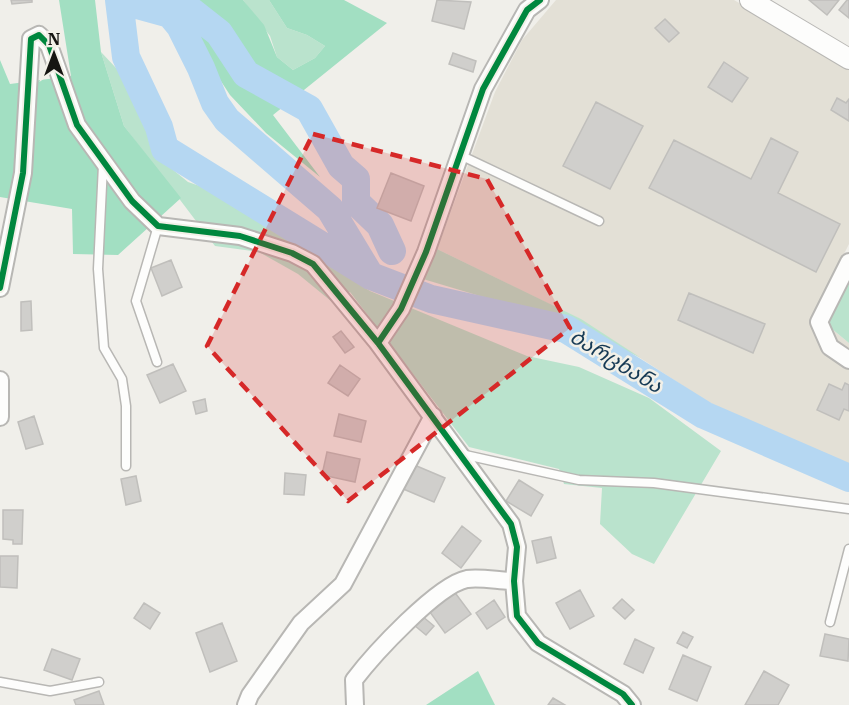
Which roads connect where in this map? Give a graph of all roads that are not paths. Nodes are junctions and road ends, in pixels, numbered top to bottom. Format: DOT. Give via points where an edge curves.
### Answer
graph roads {
  1 [pos="540,0"];
  2 [pos="750,0"];
  3 [pos="849,59"];
  4 [pos="460,155"];
  5 [pos="104,162"];
  6 [pos="599,221"];
  7 [pos="158,226"];
  8 [pos="849,262"];
  9 [pos="0,288"];
  10 [pos="378,343"];
  11 [pos="849,360"];
  12 [pos="157,362"];
  13 [pos="0,380"];
  14 [pos="433,416"];
  15 [pos="0,417"];
  16 [pos="460,453"];
  17 [pos="126,466"];
  18 [pos="849,509"];
  19 [pos="849,549"];
  20 [pos="514,581"];
  21 [pos="830,621"];
  22 [pos="0,682"];
  23 [pos="99,682"];
  24 [pos="246,705"];
  25 [pos="355,705"];
  26 [pos="632,705"];
  1 -- 4 [label="street" via="527,10 483,89"];
  2 -- 3 [label="street"];
  4 -- 6 [label="lane"];
  4 -- 10 [label="street" via="419,269 401,309"];
  5 -- 7 [label="street" via="132,201"];
  5 -- 9 [label="street" via="77,125 49,45 39,35 32,39 23,173"];
  5 -- 17 [label="lane" via="98,269 104,348 122,379"];
  7 -- 10 [label="street" via="240,236 303,258 313,264"];
  7 -- 12 [label="lane" via="136,301"];
  8 -- 11 [label="street" via="819,322 830,347"];
  10 -- 14 [label="street"];
  13 -- 15 [label="street"];
  14 -- 16 [label="street"];
  14 -- 24 [label="street" via="343,584 301,622"];
  16 -- 18 [label="lane" via="579,480 654,483"];
  16 -- 20 [label="street" via="511,524 517,547"];
  19 -- 21 [label="lane"];
  20 -- 25 [label="street" via="467,579 438,595 371,657 354,680"];
  20 -- 26 [label="street" via="517,616 538,643 623,694"];
  22 -- 23 [label="lane" via="50,691"];
}
